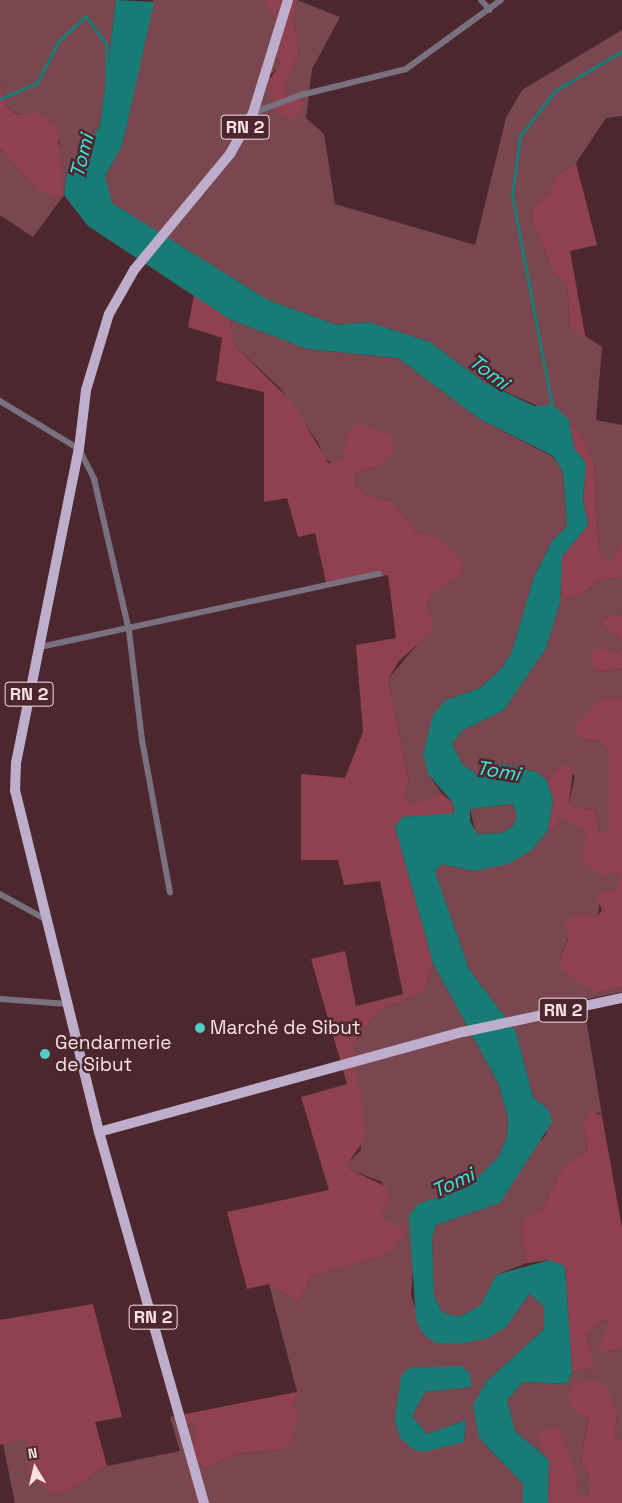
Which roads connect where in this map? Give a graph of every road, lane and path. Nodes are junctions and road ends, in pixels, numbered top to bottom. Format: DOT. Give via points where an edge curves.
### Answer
graph roads {
  1 [pos="288,0"];
  2 [pos="482,0"];
  3 [pos="502,0"];
  4 [pos="490,10"];
  5 [pos="253,113"];
  6 [pos="0,400"];
  7 [pos="79,449"];
  8 [pos="379,574"];
  9 [pos="129,631"];
  10 [pos="40,647"];
  11 [pos="170,892"];
  12 [pos="0,894"];
  13 [pos="48,921"];
  14 [pos="622,998"];
  15 [pos="0,1000"];
  16 [pos="68,1004"];
  17 [pos="99,1132"];
  18 [pos="204,1503"];
  1 -- 5 [label="main road, RN 2"];
  2 -- 4 [label="street"];
  3 -- 4 [label="street"];
  4 -- 5 [label="street" via="406,69 301,96"];
  5 -- 7 [label="main road, RN 2" via="207,186 140,263 109,314 86,390"];
  6 -- 7 [label="street"];
  7 -- 9 [label="street" via="94,479"];
  7 -- 10 [label="main road, RN 2"];
  8 -- 9 [label="street"];
  9 -- 10 [label="street"];
  9 -- 11 [label="street" via="142,740"];
  10 -- 13 [label="main road, RN 2" via="16,763 15,791"];
  12 -- 13 [label="street"];
  13 -- 16 [label="main road, RN 2"];
  14 -- 17 [label="main road, RN 2" via="463,1032"];
  15 -- 16 [label="street"];
  16 -- 17 [label="main road, RN 2"];
  17 -- 18 [label="main road, RN 2"];
}
